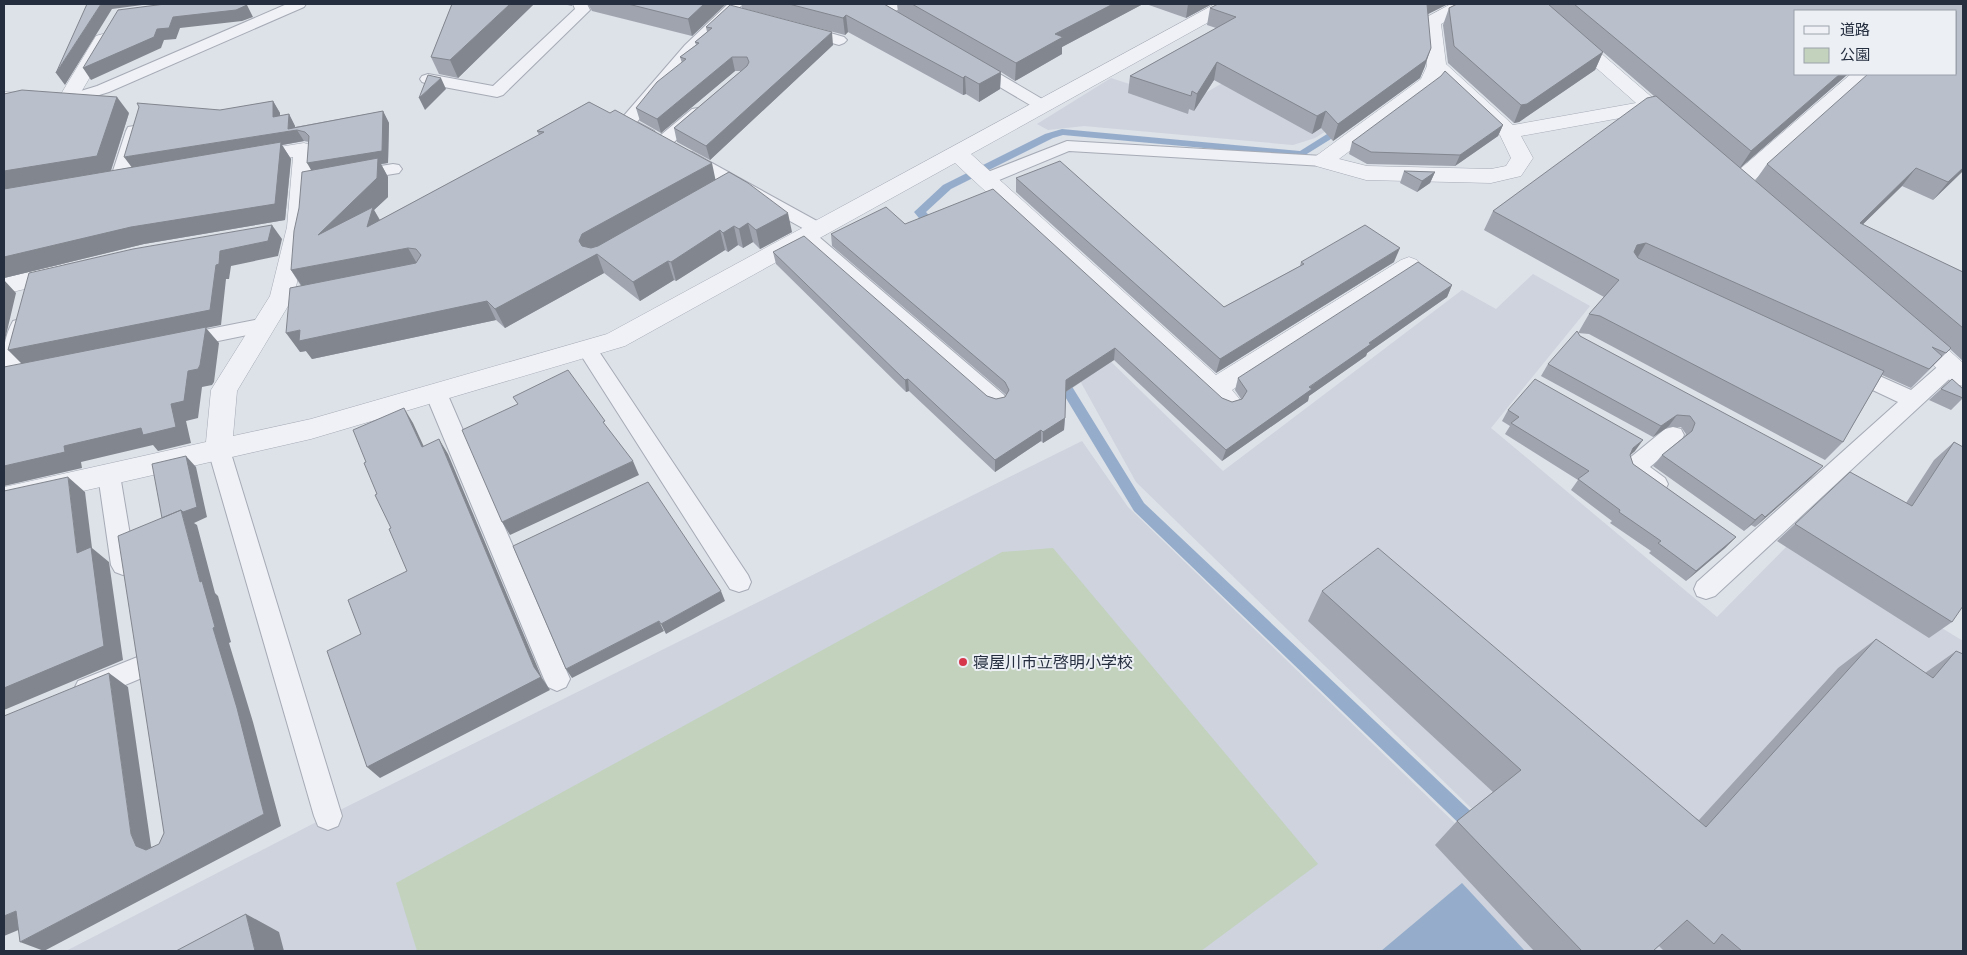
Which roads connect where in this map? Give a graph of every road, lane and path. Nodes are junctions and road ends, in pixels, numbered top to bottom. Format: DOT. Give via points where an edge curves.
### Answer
graph roads {
  1 [pos="299,4"];
  2 [pos="580,4"];
  3 [pos="899,4"];
  4 [pos="1228,4"];
  5 [pos="1464,4"];
  6 [pos="1533,4"];
  7 [pos="738,10"];
  8 [pos="114,22"];
  9 [pos="793,28"];
  10 [pos="916,31"];
  11 [pos="839,40"];
  12 [pos="958,56"];
  13 [pos="1437,66"];
  14 [pos="1861,75"];
  15 [pos="428,79"];
  16 [pos="4,98"];
  17 [pos="67,100"];
  18 [pos="713,100"];
  19 [pos="1043,106"];
  20 [pos="1652,106"];
  21 [pos="137,118"];
  22 [pos="1509,132"];
  23 [pos="1688,138"];
  24 [pos="662,143"];
  25 [pos="1323,161"];
  26 [pos="226,162"];
  27 [pos="973,168"];
  28 [pos="393,169"];
  29 [pos="338,179"];
  30 [pos="119,180"];
  31 [pos="733,182"];
  32 [pos="1740,182"];
  33 [pos="716,192"];
  34 [pos="813,233"];
  35 [pos="1409,265"];
  36 [pos="88,266"];
  37 [pos="4,286"];
  38 [pos="28,294"];
  39 [pos="1900,321"];
  40 [pos="265,325"];
  41 [pos="170,344"];
  42 [pos="587,349"];
  43 [pos="1832,362"];
  44 [pos="1957,371"];
  45 [pos="11,379"];
  46 [pos="436,393"];
  47 [pos="1913,400"];
  48 [pos="996,401"];
  49 [pos="1673,435"];
  50 [pos="219,450"];
  51 [pos="109,475"];
  52 [pos="1672,495"];
  53 [pos="4,498"];
  54 [pos="739,582"];
  55 [pos="1706,589"];
  56 [pos="127,590"];
  57 [pos="557,679"];
  58 [pos="144,695"];
  59 [pos="67,698"];
  60 [pos="328,816"];
  1 -- 17 [label="lane" via="103,89"];
  2 -- 15 [label="lane" via="583,10 497,92"];
  3 -- 10 [label="lane" via="882,11"];
  4 -- 19 [label="street"];
  5 -- 13 [label="street" via="1432,22"];
  6 -- 20 [label="street"];
  7 -- 24 [label="lane" via="690,48 627,123"];
  8 -- 17 [label="street"];
  9 -- 11 [label="lane"];
  12 -- 19 [label="lane"];
  13 -- 22 [label="street"];
  13 -- 25 [label="street" via="1429,82"];
  14 -- 32 [label="street"];
  16 -- 17 [label="street"];
  18 -- 24 [label="lane"];
  19 -- 27 [label="street"];
  20 -- 22 [label="street"];
  20 -- 23 [label="street"];
  21 -- 30 [label="lane"];
  22 -- 25 [label="street" via="1522,158 1513,171 1491,176 1366,173"];
  24 -- 31 [label="lane"];
  25 -- 27 [label="lane" via="1066,146"];
  26 -- 40 [label="street" via="304,149 310,184 288,229 282,296 287,301"];
  27 -- 34 [label="street"];
  27 -- 35 [label="street" via="1222,396"];
  28 -- 29 [label="lane"];
  31 -- 33 [label="lane"];
  31 -- 34 [label="lane"];
  34 -- 42 [label="street" via="616,340"];
  34 -- 48 [label="lane"];
  36 -- 38 [label="street"];
  37 -- 38 [label="street"];
  38 -- 45 [label="lane"];
  39 -- 44 [label="street"];
  40 -- 41 [label="lane"];
  40 -- 50 [label="street" via="224,390"];
  42 -- 46 [label="street"];
  42 -- 54 [label="lane" via="659,477"];
  43 -- 47 [label="lane"];
  44 -- 47 [label="lane"];
  46 -- 50 [label="street" via="311,429"];
  46 -- 57 [label="lane" via="512,548"];
  47 -- 55 [label="lane" via="1822,471 1742,544"];
  49 -- 52 [label="lane" via="1645,446 1634,467"];
  50 -- 51 [label="street"];
  50 -- 60 [label="lane"];
  51 -- 53 [label="street"];
  51 -- 56 [label="lane"];
  58 -- 59 [label="lane" via="138,657"];
}
